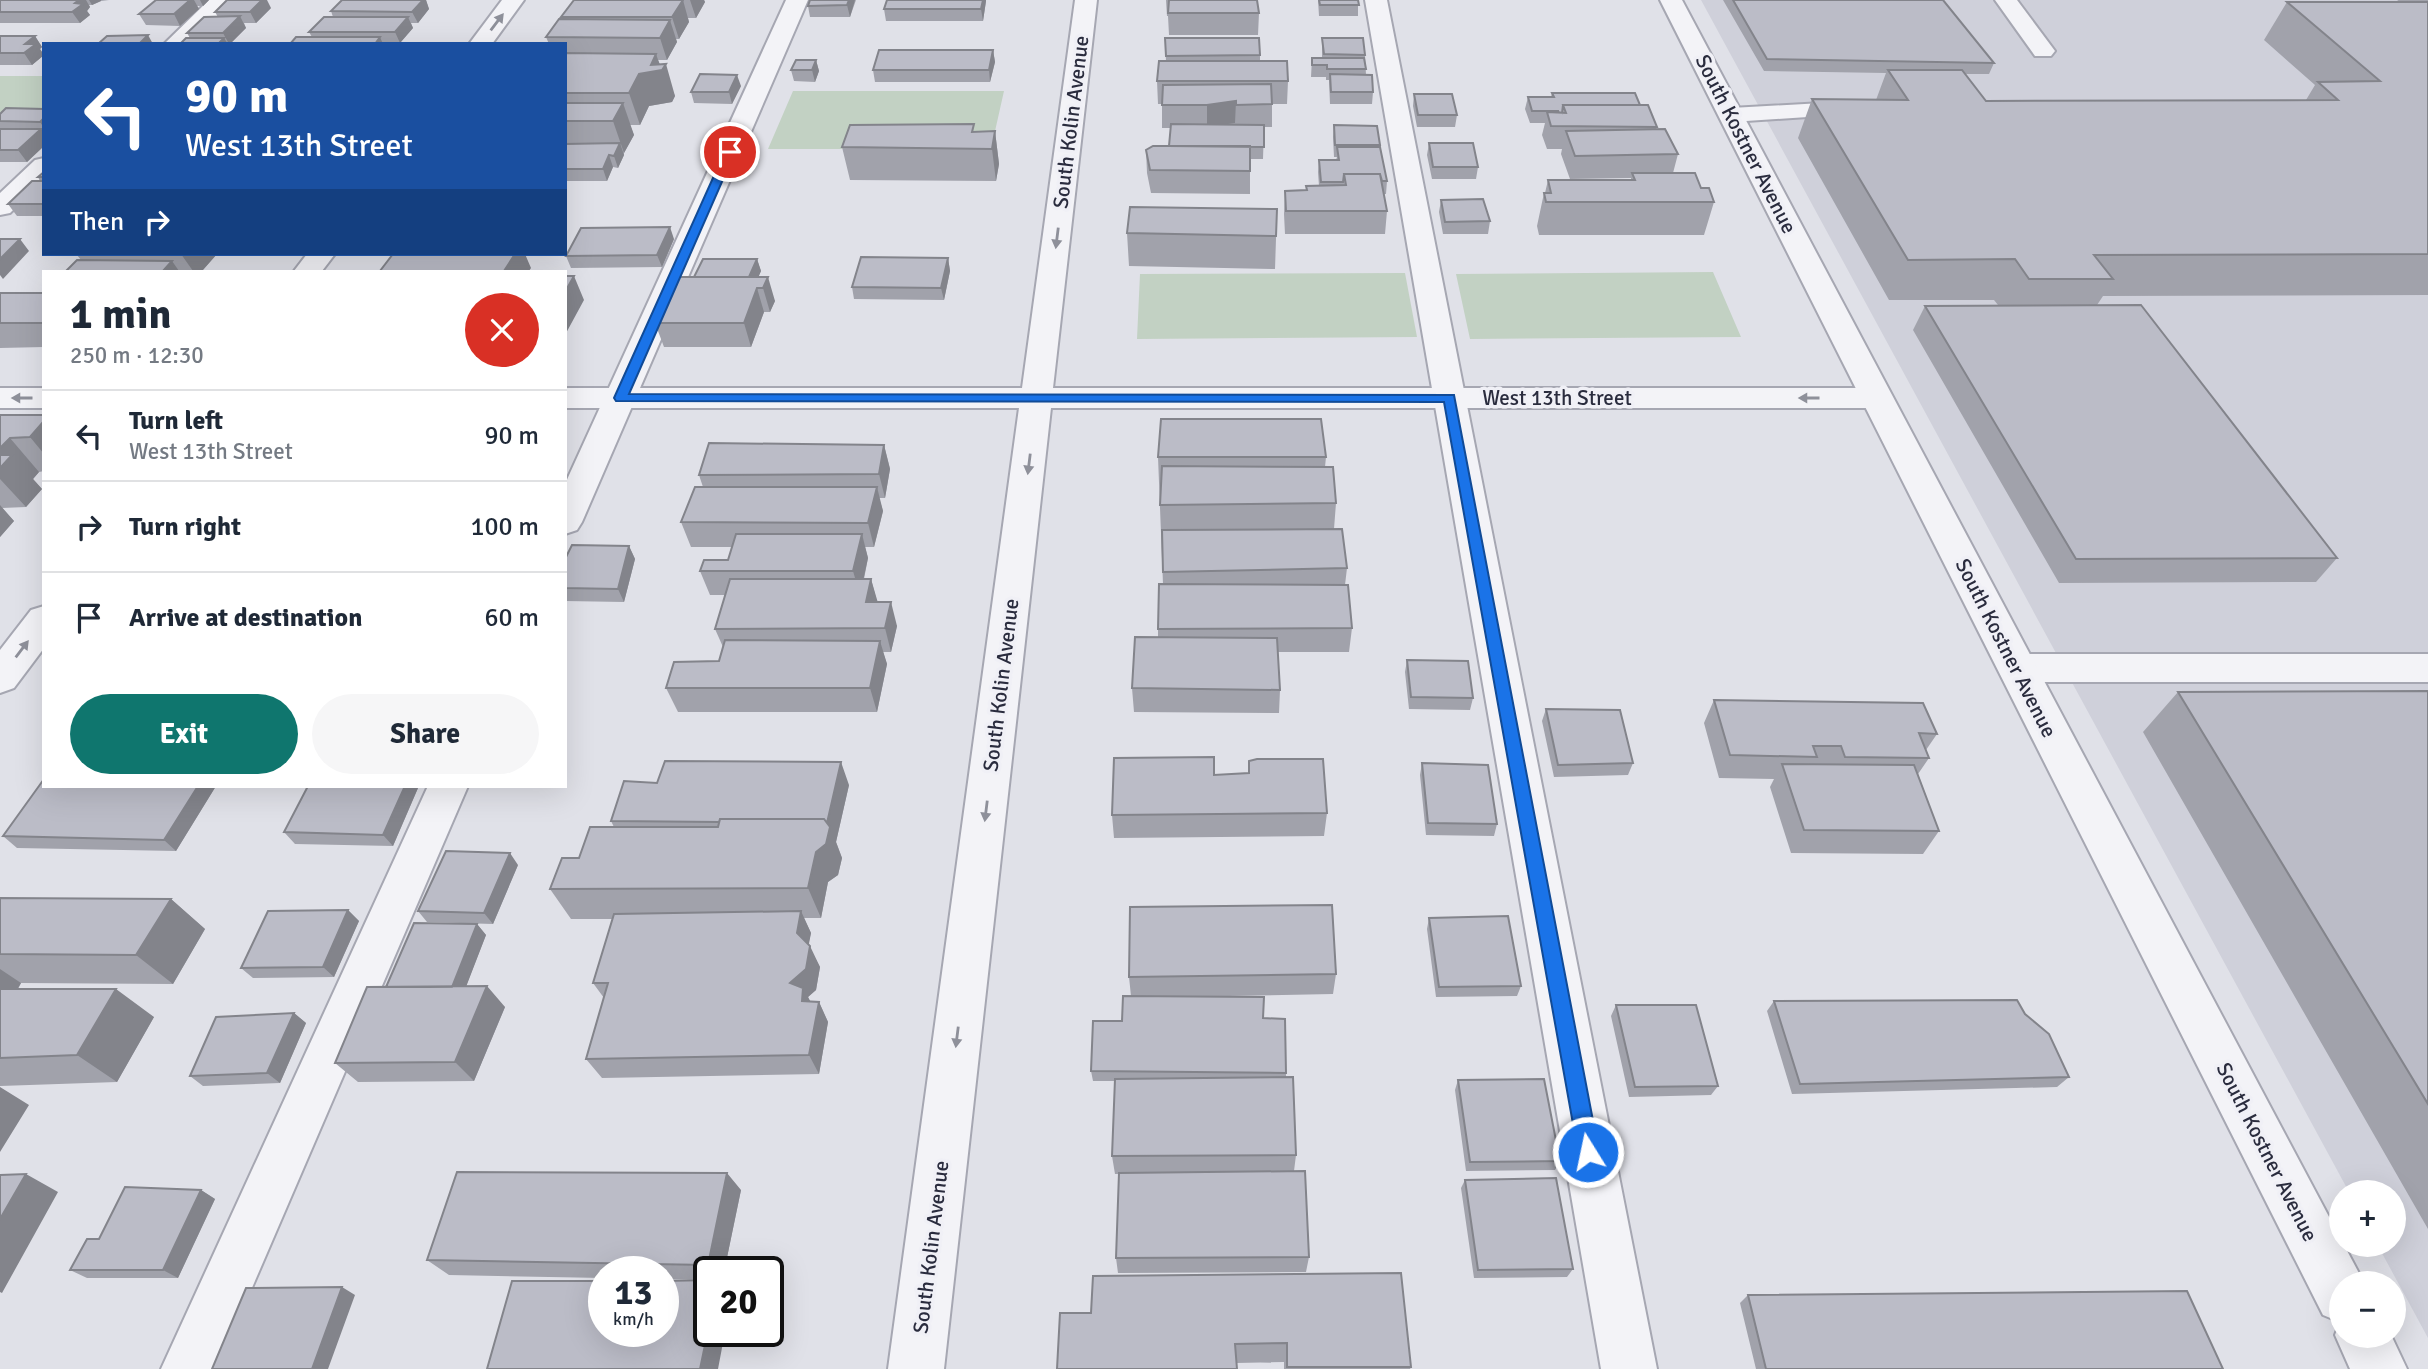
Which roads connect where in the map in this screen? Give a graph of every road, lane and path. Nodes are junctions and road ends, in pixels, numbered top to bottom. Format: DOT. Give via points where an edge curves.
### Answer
graph roads {
  1 [pos="222,0"];
  2 [pos="513,0"];
  3 [pos="797,0"];
  4 [pos="1086,0"];
  5 [pos="1376,0"];
  6 [pos="1671,0"];
  7 [pos="2006,0"];
  8 [pos="177,42"];
  9 [pos="482,42"];
  10 [pos="2043,51"];
  11 [pos="1885,107"];
  12 [pos="1731,115"];
  13 [pos="42,168"];
  14 [pos="0,207"];
  15 [pos="319,256"];
  16 [pos="309,270"];
  17 [pos="0,398"];
  18 [pos="42,398"];
  19 [pos="567,398"];
  20 [pos="620,398"];
  21 [pos="1037,398"];
  22 [pos="1449,398"];
  23 [pos="1877,398"];
  24 [pos="567,518"];
  25 [pos="42,623"];
  26 [pos="2017,668"];
  27 [pos="2428,668"];
  28 [pos="0,678"];
  29 [pos="447,788"];
  30 [pos="2329,1271"];
  31 [pos="2368,1348"];
  32 [pos="189,1369"];
  33 [pos="916,1369"];
  34 [pos="1629,1369"];
  35 [pos="2379,1369"];
  1 -- 8 [label="street"];
  9 -- 2 [label="street, one-way"];
  3 -- 20 [label="street"];
  4 -- 21 [label="street, South Kolin Avenue, one-way"];
  5 -- 22 [label="street"];
  6 -- 12 [label="street, South Kostner Avenue"];
  7 -- 10 [label="street"];
  11 -- 12 [label="street"];
  12 -- 23 [label="street, South Kostner Avenue"];
  13 -- 14 [label="street"];
  15 -- 16 [label="street"];
  18 -- 17 [label="street, one-way"];
  19 -- 20 [label="street, West 13th Street"];
  20 -- 21 [label="street, West 13th Street"];
  20 -- 24 [label="street"];
  21 -- 22 [label="street, West 13th Street"];
  21 -- 33 [label="street, South Kolin Avenue, one-way"];
  23 -- 22 [label="street, West 13th Street, one-way"];
  22 -- 34 [label="street"];
  23 -- 26 [label="street, South Kostner Avenue"];
  28 -- 25 [label="street, one-way"];
  26 -- 27 [label="street"];
  26 -- 30 [label="street, South Kostner Avenue"];
  29 -- 32 [label="street"];
  31 -- 35 [label="street"];
}
